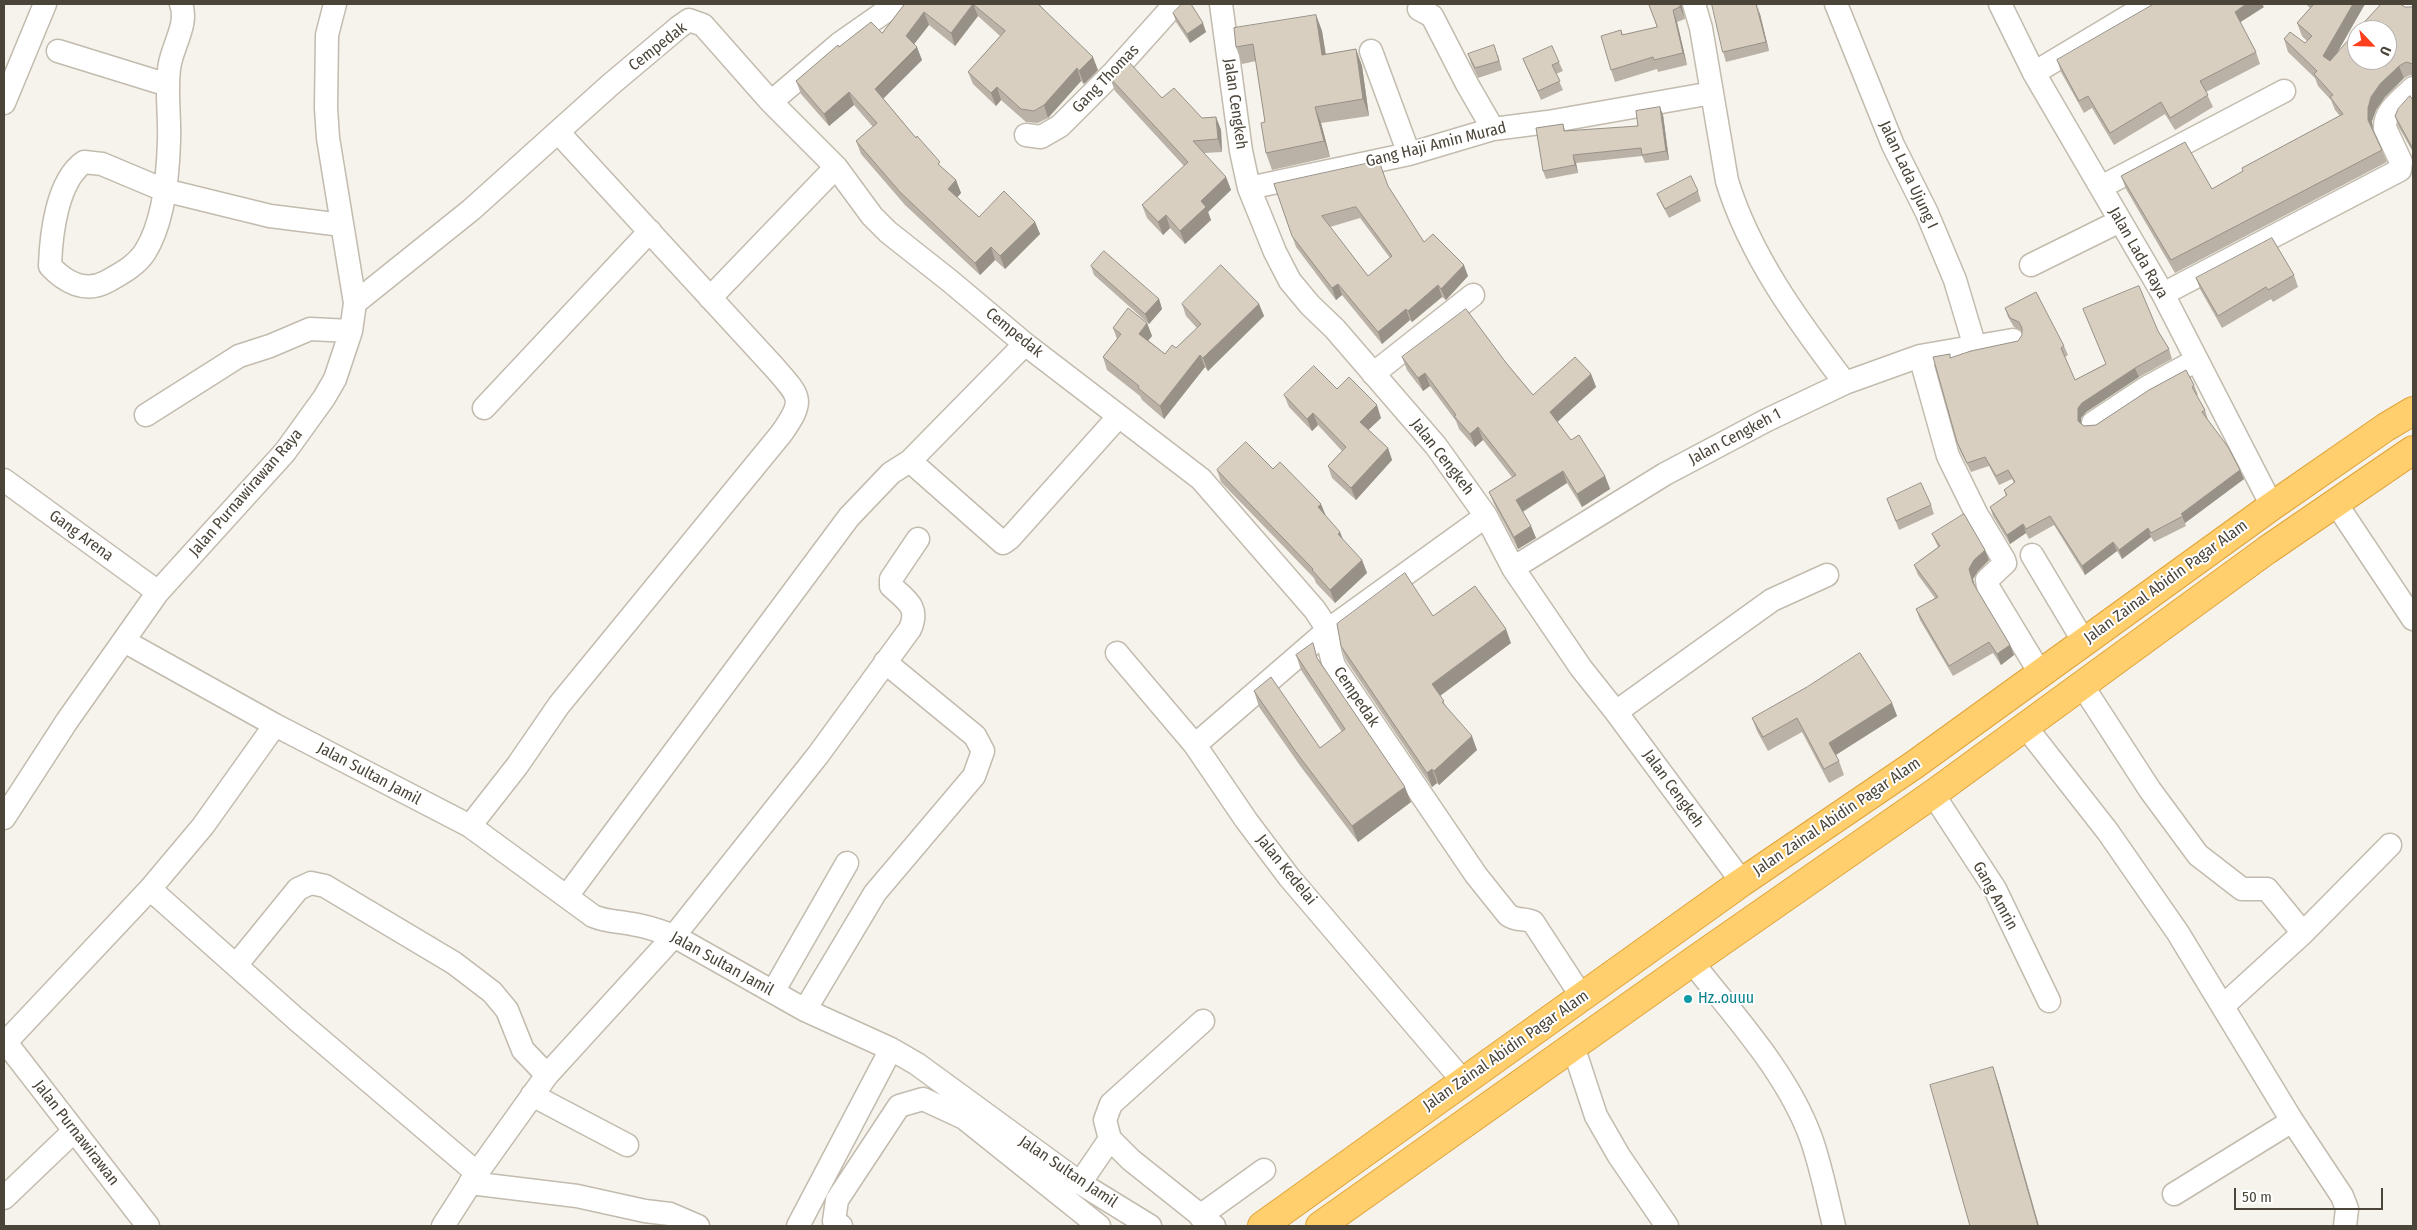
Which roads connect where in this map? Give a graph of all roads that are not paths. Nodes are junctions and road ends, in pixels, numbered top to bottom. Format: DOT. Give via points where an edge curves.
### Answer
graph roads {
  1 [pos="45,4"];
  2 [pos="181,4"];
  3 [pos="334,4"];
  4 [pos="896,4"];
  5 [pos="1175,4"];
  6 [pos="1221,4"];
  7 [pos="1694,4"];
  8 [pos="1836,4"];
  9 [pos="2000,4"];
  10 [pos="2149,4"];
  11 [pos="2410,4"];
  12 [pos="2413,8"];
  13 [pos="1419,9"];
  14 [pos="694,12"];
  15 [pos="58,51"];
  16 [pos="1371,51"];
  17 [pos="2034,73"];
  18 [pos="168,85"];
  19 [pos="2413,88"];
  20 [pos="2284,91"];
  21 [pos="1712,93"];
  22 [pos="771,102"];
  23 [pos="4,103"];
  24 [pos="1493,129"];
  25 [pos="558,132"];
  26 [pos="1026,135"];
  27 [pos="1409,154"];
  28 [pos="836,167"];
  29 [pos="2100,187"];
  30 [pos="1249,188"];
  31 [pos="164,190"];
  32 [pos="2120,221"];
  33 [pos="342,225"];
  34 [pos="650,231"];
  35 [pos="2031,265"];
  36 [pos="2162,294"];
  37 [pos="1473,295"];
  38 [pos="710,298"];
  39 [pos="355,303"];
  40 [pos="351,331"];
  41 [pos="2013,340"];
  42 [pos="1025,344"];
  43 [pos="1975,347"];
  44 [pos="1920,356"];
  45 [pos="2197,360"];
  46 [pos="1373,374"];
  47 [pos="1845,383"];
  48 [pos="484,408"];
  49 [pos="2413,411"];
  50 [pos="146,415"];
  51 [pos="1119,416"];
  52 [pos="2092,423"];
  53 [pos="2413,450"];
  54 [pos="910,462"];
  55 [pos="6,488"];
  56 [pos="2335,502"];
  57 [pos="2272,506"];
  58 [pos="1486,516"];
  59 [pos="918,539"];
  60 [pos="2032,555"];
  61 [pos="1513,568"];
  62 [pos="1827,575"];
  63 [pos="158,592"];
  64 [pos="2413,619"];
  65 [pos="1328,630"];
  66 [pos="124,641"];
  67 [pos="2084,642"];
  68 [pos="1116,653"];
  69 [pos="885,662"];
  70 [pos="2040,673"];
  71 [pos="2082,685"];
  72 [pos="1616,712"];
  73 [pos="275,725"];
  74 [pos="2025,726"];
  75 [pos="1950,739"];
  76 [pos="1195,745"];
  77 [pos="1914,765"];
  78 [pos="1969,768"];
  79 [pos="1933,794"];
  80 [pos="4,818"];
  81 [pos="470,826"];
  82 [pos="2390,845"];
  83 [pos="847,863"];
  84 [pos="1742,882"];
  85 [pos="150,889"];
  86 [pos="567,896"];
  87 [pos="2303,933"];
  88 [pos="674,936"];
  89 [pos="1692,962"];
  90 [pos="237,964"];
  91 [pos="773,992"];
  92 [pos="1582,997"];
  93 [pos="2049,1001"];
  94 [pos="2223,1006"];
  95 [pos="805,1010"];
  96 [pos="1203,1021"];
  97 [pos="5,1041"];
  98 [pos="1573,1046"];
  99 [pos="891,1049"];
  100 [pos="547,1075"];
  101 [pos="1463,1082"];
  102 [pos="532,1095"];
  103 [pos="2291,1119"];
  104 [pos="74,1131"];
  105 [pos="1110,1139"];
  106 [pos="627,1145"];
  107 [pos="1264,1170"];
  108 [pos="473,1178"];
  109 [pos="1080,1183"];
  110 [pos="2174,1194"];
  111 [pos="4,1198"];
  112 [pos="1207,1221"];
  113 [pos="148,1226"];
  114 [pos="443,1226"];
  115 [pos="698,1226"];
  116 [pos="798,1226"];
  117 [pos="841,1226"];
  118 [pos="1099,1226"];
  119 [pos="1150,1226"];
  120 [pos="1262,1226"];
  121 [pos="1320,1226"];
  122 [pos="1667,1226"];
  123 [pos="1834,1226"];
  124 [pos="2345,1226"];
  1 -- 23 [label="street"];
  2 -- 18 [label="street" via="184,18 172,52"];
  3 -- 33 [label="street, Jalan Purnawirawan Raya" via="327,35 326,108"];
  4 -- 22 [label="street" via="839,44"];
  5 -- 26 [label="street, Gang Thomas" via="1060,126 1041,137"];
  6 -- 30 [label="street, Jalan Cengkeh"];
  7 -- 21 [label="street"];
  8 -- 43 [label="street, Jalan Lada Ujung I" via="1893,145 1927,213 1955,280"];
  9 -- 17 [label="street, Jalan Lada Raya"];
  10 -- 17 [label="street"];
  11 -- 12 [label="street"];
  13 -- 24 [label="street" via="1432,16"];
  14 -- 22 [label="street, Cempedak"];
  14 -- 25 [label="street, Cempedak"];
  15 -- 18 [label="street"];
  16 -- 27 [label="street"];
  17 -- 29 [label="street, Jalan Lada Raya"];
  18 -- 31 [label="street" via="169,142"];
  19 -- 36 [label="street" via="2388,112 2384,123 2401,162 2400,170"];
  20 -- 29 [label="street"];
  21 -- 24 [label="street, Gang Haji Amin Murad"];
  21 -- 47 [label="street" via="1727,180 1737,208 1765,267 1808,334"];
  22 -- 28 [label="street, Cempedak"];
  24 -- 27 [label="street, Gang Haji Amin Murad"];
  25 -- 34 [label="street"];
  25 -- 39 [label="street, Cempedak" via="470,210"];
  27 -- 30 [label="street, Gang Haji Amin Murad"];
  28 -- 38 [label="street"];
  28 -- 42 [label="street, Cempedak" via="888,232"];
  29 -- 32 [label="street, Jalan Lada Raya"];
  30 -- 46 [label="street, Jalan Cengkeh" via="1290,281"];
  31 -- 31 [label="street" via="102,164 84,162 76,167 59,204 50,266 59,276 77,285 97,286 120,275 145,252"];
  31 -- 33 [label="street" via="270,216"];
  32 -- 35 [label="street"];
  32 -- 36 [label="street, Jalan Lada Raya"];
  33 -- 39 [label="street, Jalan Purnawirawan Raya"];
  34 -- 38 [label="street"];
  34 -- 48 [label="street"];
  36 -- 45 [label="street, Jalan Lada Raya"];
  37 -- 46 [label="street"];
  38 -- 81 [label="street" via="792,388 798,401 795,415 559,704 517,766"];
  39 -- 40 [label="street, Jalan Purnawirawan Raya"];
  40 -- 50 [label="street" via="310,329 239,356"];
  40 -- 63 [label="street, Jalan Purnawirawan Raya" via="338,370 324,398 285,452"];
  41 -- 43 [label="street, Jalan Cengkeh 1"];
  42 -- 51 [label="street, Cempedak"];
  42 -- 54 [label="street"];
  43 -- 44 [label="street, Jalan Cengkeh 1"];
  44 -- 47 [label="street, Jalan Cengkeh 1"];
  44 -- 70 [label="street" via="1948,456 2005,563 1987,580 1988,588"];
  45 -- 52 [label="street"];
  45 -- 57 [label="street, Jalan Lada Raya"];
  46 -- 58 [label="street, Jalan Cengkeh" via="1436,446"];
  47 -- 61 [label="street, Jalan Cengkeh 1" via="1665,474"];
  49 -- 57 [label="highway, Jalan Zainal Abidin Pagar Alam"];
  51 -- 54 [label="street" via="1075,468 1003,543"];
  51 -- 65 [label="street, Cempedak" via="1201,479 1304,596"];
  53 -- 56 [label="highway, Jalan Zainal Abidin Pagar Alam"];
  54 -- 86 [label="street" via="891,473 849,518"];
  55 -- 63 [label="street, Gang Arena"];
  56 -- 64 [label="street"];
  56 -- 71 [label="highway, Jalan Zainal Abidin Pagar Alam"];
  57 -- 67 [label="highway, Jalan Zainal Abidin Pagar Alam"];
  58 -- 61 [label="street, Jalan Cengkeh"];
  58 -- 65 [label="street"];
  59 -- 69 [label="street" via="891,579 891,586 912,607 914,618 910,629"];
  60 -- 67 [label="street"];
  61 -- 72 [label="street, Jalan Cengkeh" via="1580,668"];
  62 -- 72 [label="street" via="1772,600"];
  63 -- 66 [label="street, Jalan Purnawirawan Raya"];
  65 -- 76 [label="street"];
  65 -- 92 [label="street, Cempedak" via="1334,666 1476,876 1508,915 1513,919 1533,922"];
  66 -- 73 [label="street, Jalan Sultan Jamil"];
  66 -- 80 [label="street, Jalan Purnawirawan Raya" via="67,720"];
  67 -- 70 [label="highway, Jalan Zainal Abidin Pagar Alam"];
  68 -- 76 [label="street, Jalan Kedelai"];
  69 -- 88 [label="street" via="818,755"];
  69 -- 95 [label="street" via="975,736 983,750 974,776 875,893"];
  70 -- 75 [label="highway, Jalan Zainal Abidin Pagar Alam"];
  71 -- 74 [label="highway, Jalan Zainal Abidin Pagar Alam"];
  71 -- 87 [label="street" via="2150,790 2198,854 2242,889 2268,889"];
  72 -- 84 [label="street, Jalan Cengkeh"];
  73 -- 81 [label="street, Jalan Sultan Jamil"];
  73 -- 85 [label="street" via="219,804"];
  74 -- 78 [label="highway, Jalan Zainal Abidin Pagar Alam"];
  74 -- 94 [label="street" via="2108,832 2178,933"];
  75 -- 77 [label="highway, Jalan Zainal Abidin Pagar Alam"];
  75 -- 78 [label="highway"];
  76 -- 101 [label="street, Jalan Kedelai" via="1290,877"];
  77 -- 79 [label="highway"];
  77 -- 84 [label="highway, Jalan Zainal Abidin Pagar Alam"];
  78 -- 79 [label="highway, Jalan Zainal Abidin Pagar Alam"];
  79 -- 89 [label="highway, Jalan Zainal Abidin Pagar Alam"];
  79 -- 93 [label="street, Gang Amrin" via="1994,889"];
  81 -- 86 [label="street, Jalan Sultan Jamil"];
  82 -- 87 [label="street"];
  83 -- 91 [label="street"];
  84 -- 92 [label="highway, Jalan Zainal Abidin Pagar Alam"];
  85 -- 90 [label="street"];
  85 -- 97 [label="street"];
  86 -- 88 [label="street, Jalan Sultan Jamil" via="603,920 630,923"];
  87 -- 94 [label="street"];
  88 -- 91 [label="street, Jalan Sultan Jamil"];
  88 -- 100 [label="street"];
  89 -- 98 [label="highway, Jalan Zainal Abidin Pagar Alam"];
  89 -- 123 [label="street" via="1761,1051 1802,1117 1819,1163"];
  90 -- 100 [label="street" via="298,889 311,883 325,886 454,963 492,992 507,1010 523,1050"];
  90 -- 108 [label="street"];
  91 -- 95 [label="street, Jalan Sultan Jamil"];
  92 -- 101 [label="highway, Jalan Zainal Abidin Pagar Alam"];
  94 -- 103 [label="street"];
  95 -- 99 [label="street, Jalan Sultan Jamil"];
  96 -- 105 [label="street" via="1111,1104 1105,1120"];
  97 -- 104 [label="street, Jalan Purnawirawan"];
  98 -- 121 [label="highway, Jalan Zainal Abidin Pagar Alam"];
  98 -- 122 [label="street" via="1596,1116 1618,1156"];
  99 -- 109 [label="street, Jalan Sultan Jamil" via="917,1064"];
  99 -- 116 [label="street"];
  100 -- 102 [label="street"];
  101 -- 120 [label="highway, Jalan Zainal Abidin Pagar Alam"];
  102 -- 106 [label="street"];
  102 -- 108 [label="street"];
  103 -- 110 [label="street"];
  103 -- 124 [label="street" via="2342,1196 2347,1209"];
  104 -- 111 [label="street"];
  104 -- 113 [label="street, Jalan Purnawirawan"];
  105 -- 109 [label="street"];
  105 -- 112 [label="street"];
  107 -- 112 [label="street"];
  108 -- 114 [label="street"];
  108 -- 115 [label="street" via="670,1214"];
  109 -- 119 [label="street, Jalan Sultan Jamil"];
  117 -- 118 [label="street" via="834,1222 837,1200 899,1106 923,1099 964,1118"];
}
